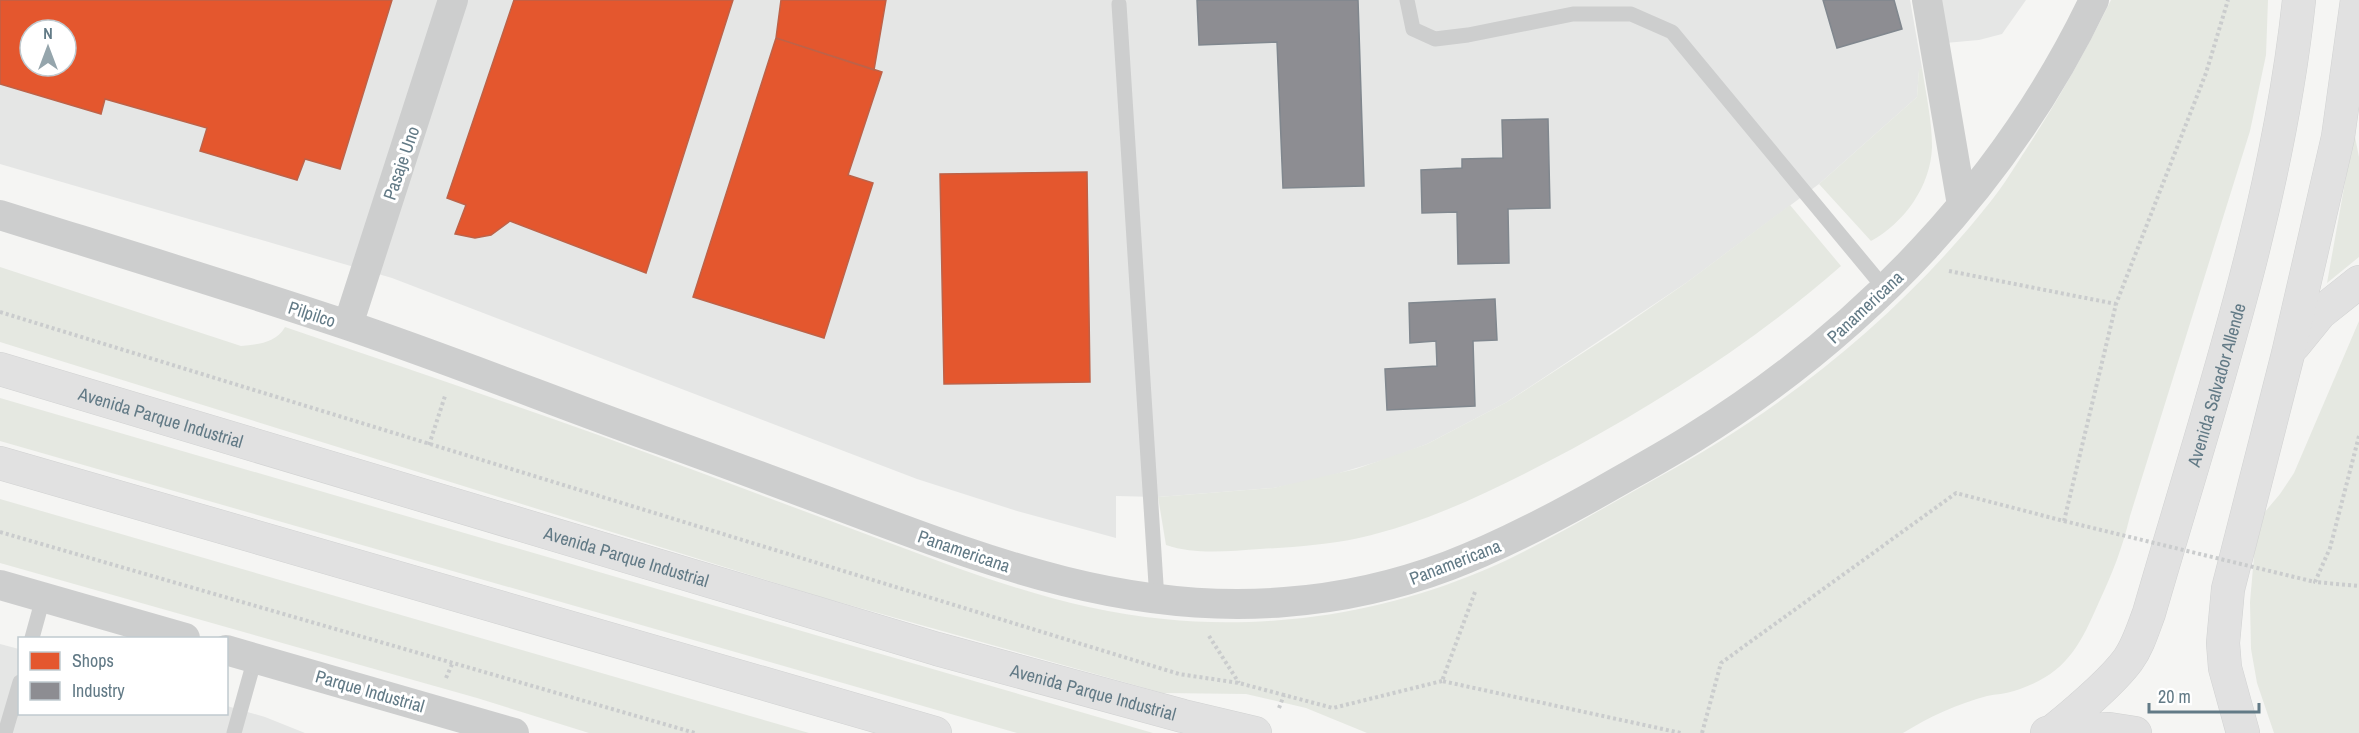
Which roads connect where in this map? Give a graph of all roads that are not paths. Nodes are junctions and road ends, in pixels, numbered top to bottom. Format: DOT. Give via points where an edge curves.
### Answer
graph roads {
  1 [pos="453,0"];
  2 [pos="1407,0"];
  3 [pos="1927,0"];
  4 [pos="2094,0"];
  5 [pos="2299,0"];
  6 [pos="1119,4"];
  7 [pos="2357,4"];
  8 [pos="2359,95"];
  9 [pos="1962,205"];
  10 [pos="0,215"];
  11 [pos="2359,282"];
  12 [pos="1885,289"];
  13 [pos="348,325"];
  14 [pos="2288,354"];
  15 [pos="0,369"];
  16 [pos="619,425"];
  17 [pos="0,463"];
  18 [pos="0,585"];
  19 [pos="43,598"];
  20 [pos="1157,600"];
  21 [pos="33,637"];
  22 [pos="178,637"];
  23 [pos="228,651"];
  24 [pos="255,658"];
  25 [pos="18,689"];
  26 [pos="1266,724"];
  27 [pos="2049,732"];
  28 [pos="5,733"];
  29 [pos="234,733"];
  30 [pos="514,733"];
  31 [pos="935,733"];
  32 [pos="2135,733"];
  33 [pos="2243,733"];
  1 -- 13 [label="street, Pasaje Uno"];
  2 -- 12 [label="lane" via="1413,29 1435,39 1574,14 1631,14 1672,32"];
  3 -- 9 [label="street"];
  4 -- 9 [label="street, Panamericana" via="2021,128"];
  5 -- 27 [label="highway, Avenida Salvador Allende" via="2279,126 2244,284 2149,613 2127,660 2076,713"];
  6 -- 20 [label="lane"];
  7 -- 8 [label="highway"];
  7 -- 14 [label="highway" via="2338,137"];
  9 -- 12 [label="street, Panamericana"];
  10 -- 13 [label="street, Pilpilco"];
  11 -- 14 [label="highway" via="2320,313"];
  12 -- 20 [label="street, Panamericana" via="1789,374 1723,420 1538,526 1456,565 1381,587 1317,599 1245,604"];
  13 -- 16 [label="street, Pilpilco"];
  14 -- 33 [label="highway" via="2231,571 2225,609 2225,668"];
  15 -- 26 [label="highway, Avenida Parque Industrial" via="926,646 1183,716"];
  16 -- 20 [label="street, Panamericana" via="994,562 1073,585"];
  17 -- 31 [label="highway"];
  18 -- 19 [label="street"];
  19 -- 21 [label="lane"];
  19 -- 22 [label="street"];
  23 -- 24 [label="street, Parque Industrial"];
  24 -- 29 [label="lane"];
  24 -- 30 [label="street, Parque Industrial"];
  25 -- 28 [label="lane"];
  27 -- 32 [label="highway" via="2109,729"];
}
